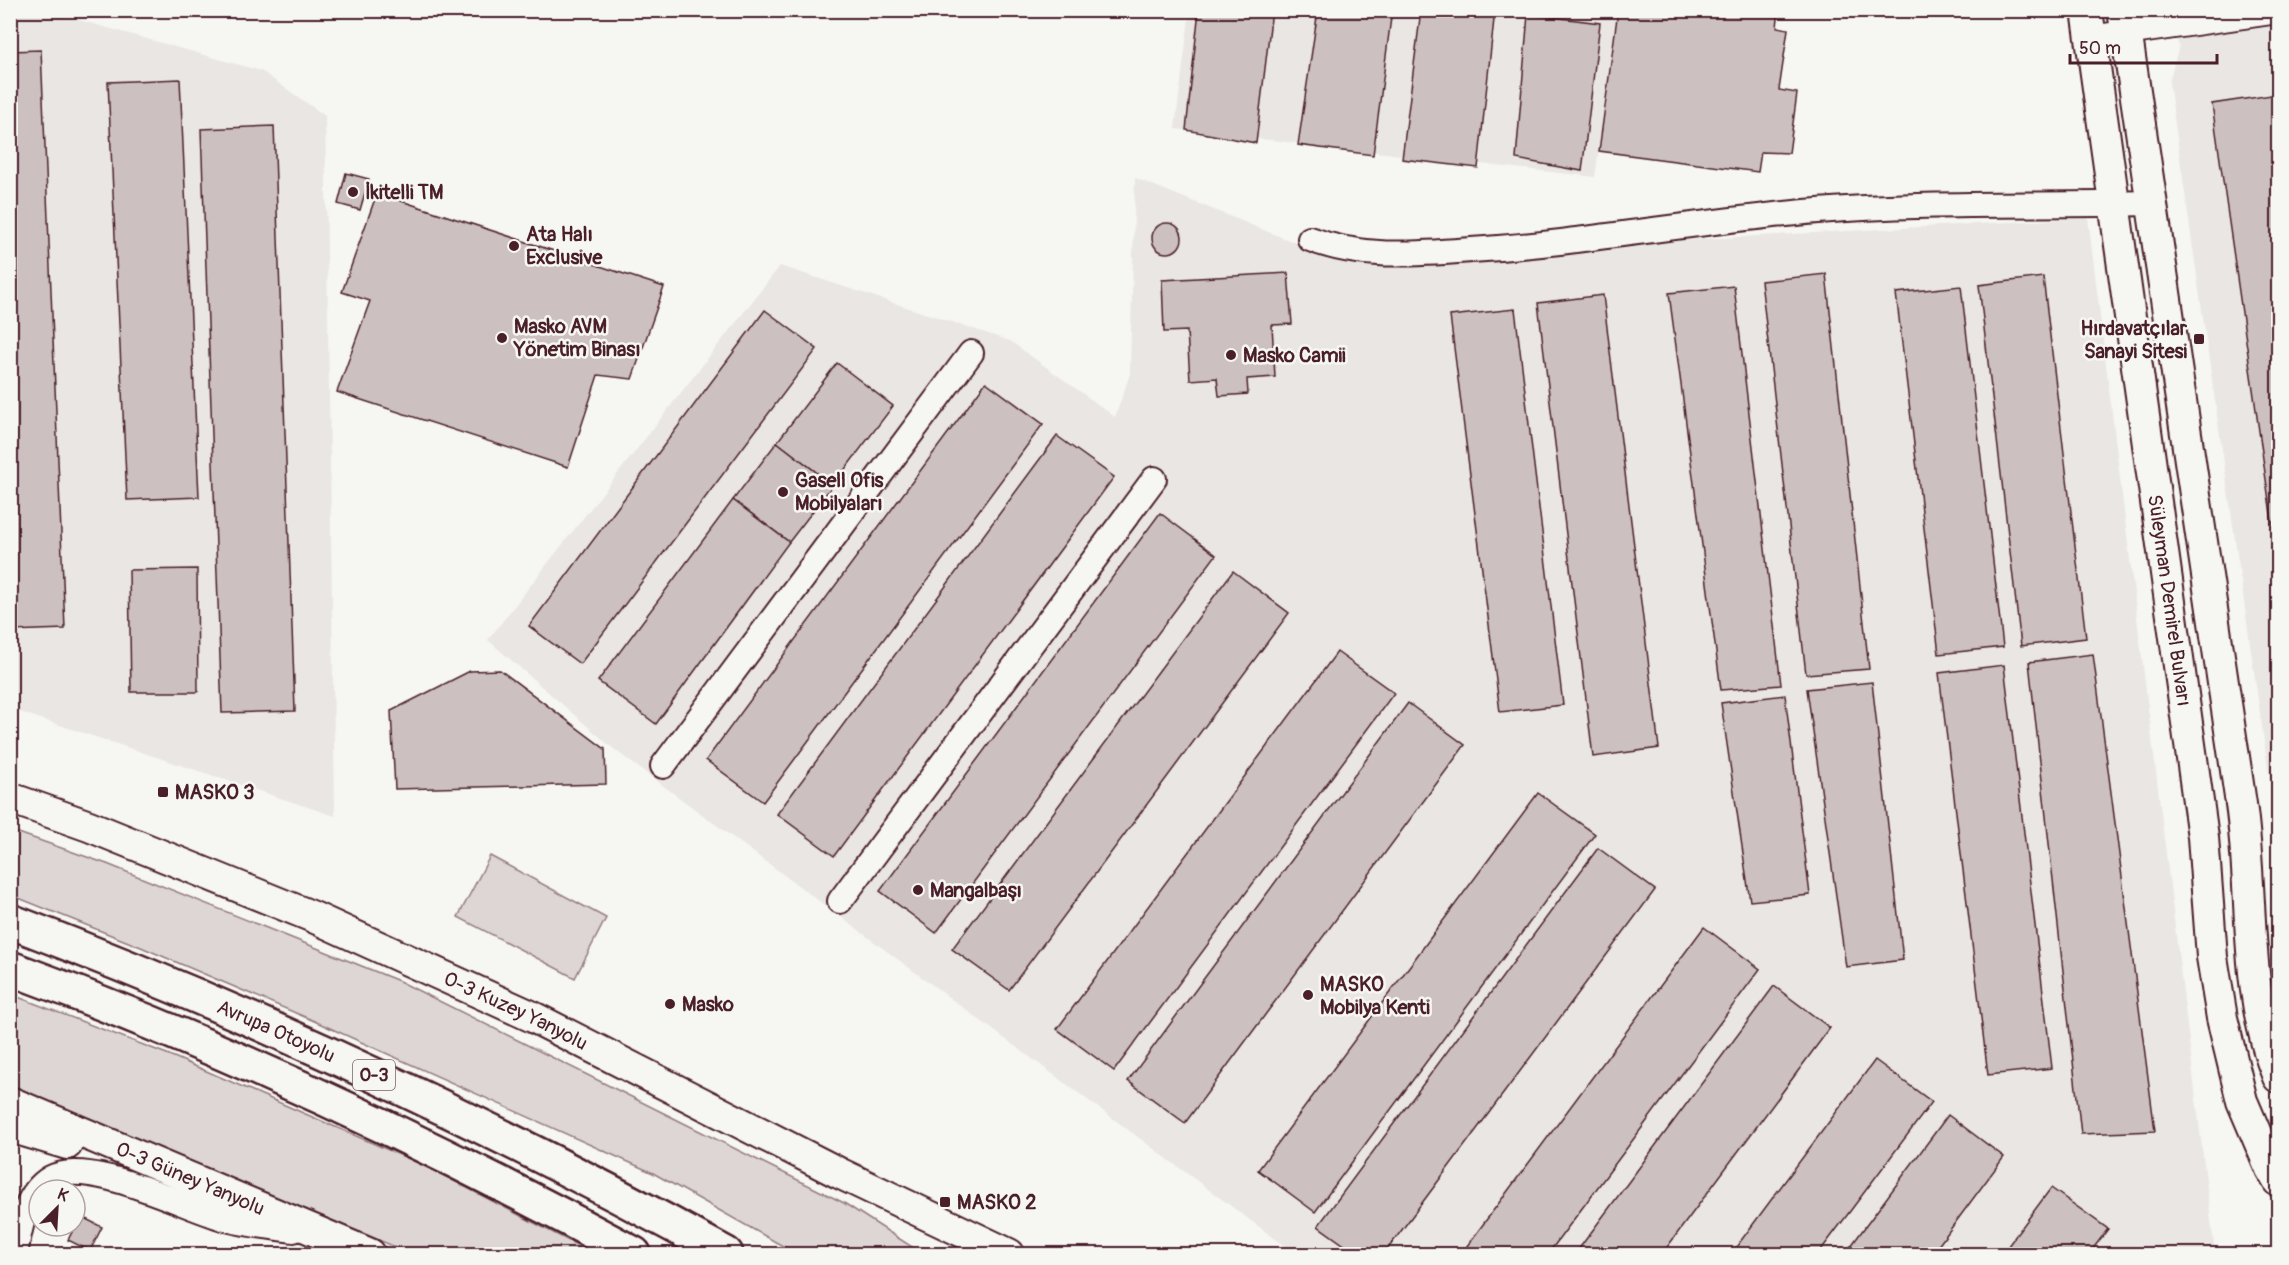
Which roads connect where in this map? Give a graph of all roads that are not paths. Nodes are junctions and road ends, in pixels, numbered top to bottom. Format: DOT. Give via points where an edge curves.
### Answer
graph roads {
  1 [pos="2278,11"];
  2 [pos="2125,22"];
  3 [pos="2089,24"];
  4 [pos="2149,203"];
  5 [pos="2114,204"];
  6 [pos="1310,238"];
  7 [pos="971,353"];
  8 [pos="1154,479"];
  9 [pos="663,766"];
  10 [pos="10,787"];
  11 [pos="10,798"];
  12 [pos="88,826"];
  13 [pos="840,901"];
  14 [pos="10,921"];
  15 [pos="10,968"];
  16 [pos="2278,1077"];
  17 [pos="10,1102"];
  18 [pos="10,1127"];
  19 [pos="140,1158"];
  20 [pos="839,1173"];
  21 [pos="2278,1181"];
  22 [pos="320,1234"];
  23 [pos="15,1254"];
  24 [pos="370,1254"];
  25 [pos="634,1254"];
  26 [pos="726,1254"];
  27 [pos="962,1254"];
  28 [pos="1009,1254"];
  1 -- 2 [label="street"];
  2 -- 3 [label="street"];
  2 -- 4 [label="main road, Süleyman Demirel Bulvarı"];
  3 -- 5 [label="main road, Süleyman Demirel Bulvarı"];
  4 -- 5 [label="street"];
  4 -- 16 [label="main road, Süleyman Demirel Bulvarı" via="2243,821 2256,991"];
  5 -- 6 [label="street" via="1981,203 1817,211 1507,248 1403,255 1337,249"];
  5 -- 21 [label="main road, Süleyman Demirel Bulvarı" via="2203,837 2212,957 2222,1018 2242,1101"];
  7 -- 9 [label="street"];
  8 -- 13 [label="street"];
  10 -- 12 [label="main road"];
  11 -- 12 [label="main road, O-3 Kuzey Yanyolu"];
  12 -- 20 [label="main road, O-3 Kuzey Yanyolu" via="311,916 533,1017"];
  14 -- 26 [label="highway, Avrupa Otoyolu / O-3" via="266,1025 405,1089 552,1161"];
  15 -- 25 [label="highway, O-3" via="135,1017 368,1120"];
  17 -- 19 [label="main road, O-3 Güney Yanyolu"];
  18 -- 19 [label="main road" via="81,1149"];
  19 -- 22 [label="main road, O-3 Güney Yanyolu"];
  20 -- 27 [label="main road"];
  20 -- 28 [label="main road, O-3 Kuzey Yanyolu"];
  22 -- 23 [label="street" via="230,1220 95,1174 72,1172 51,1178 35,1194 22,1216"];
  22 -- 24 [label="main road, O-3 Güney Yanyolu"];
}
